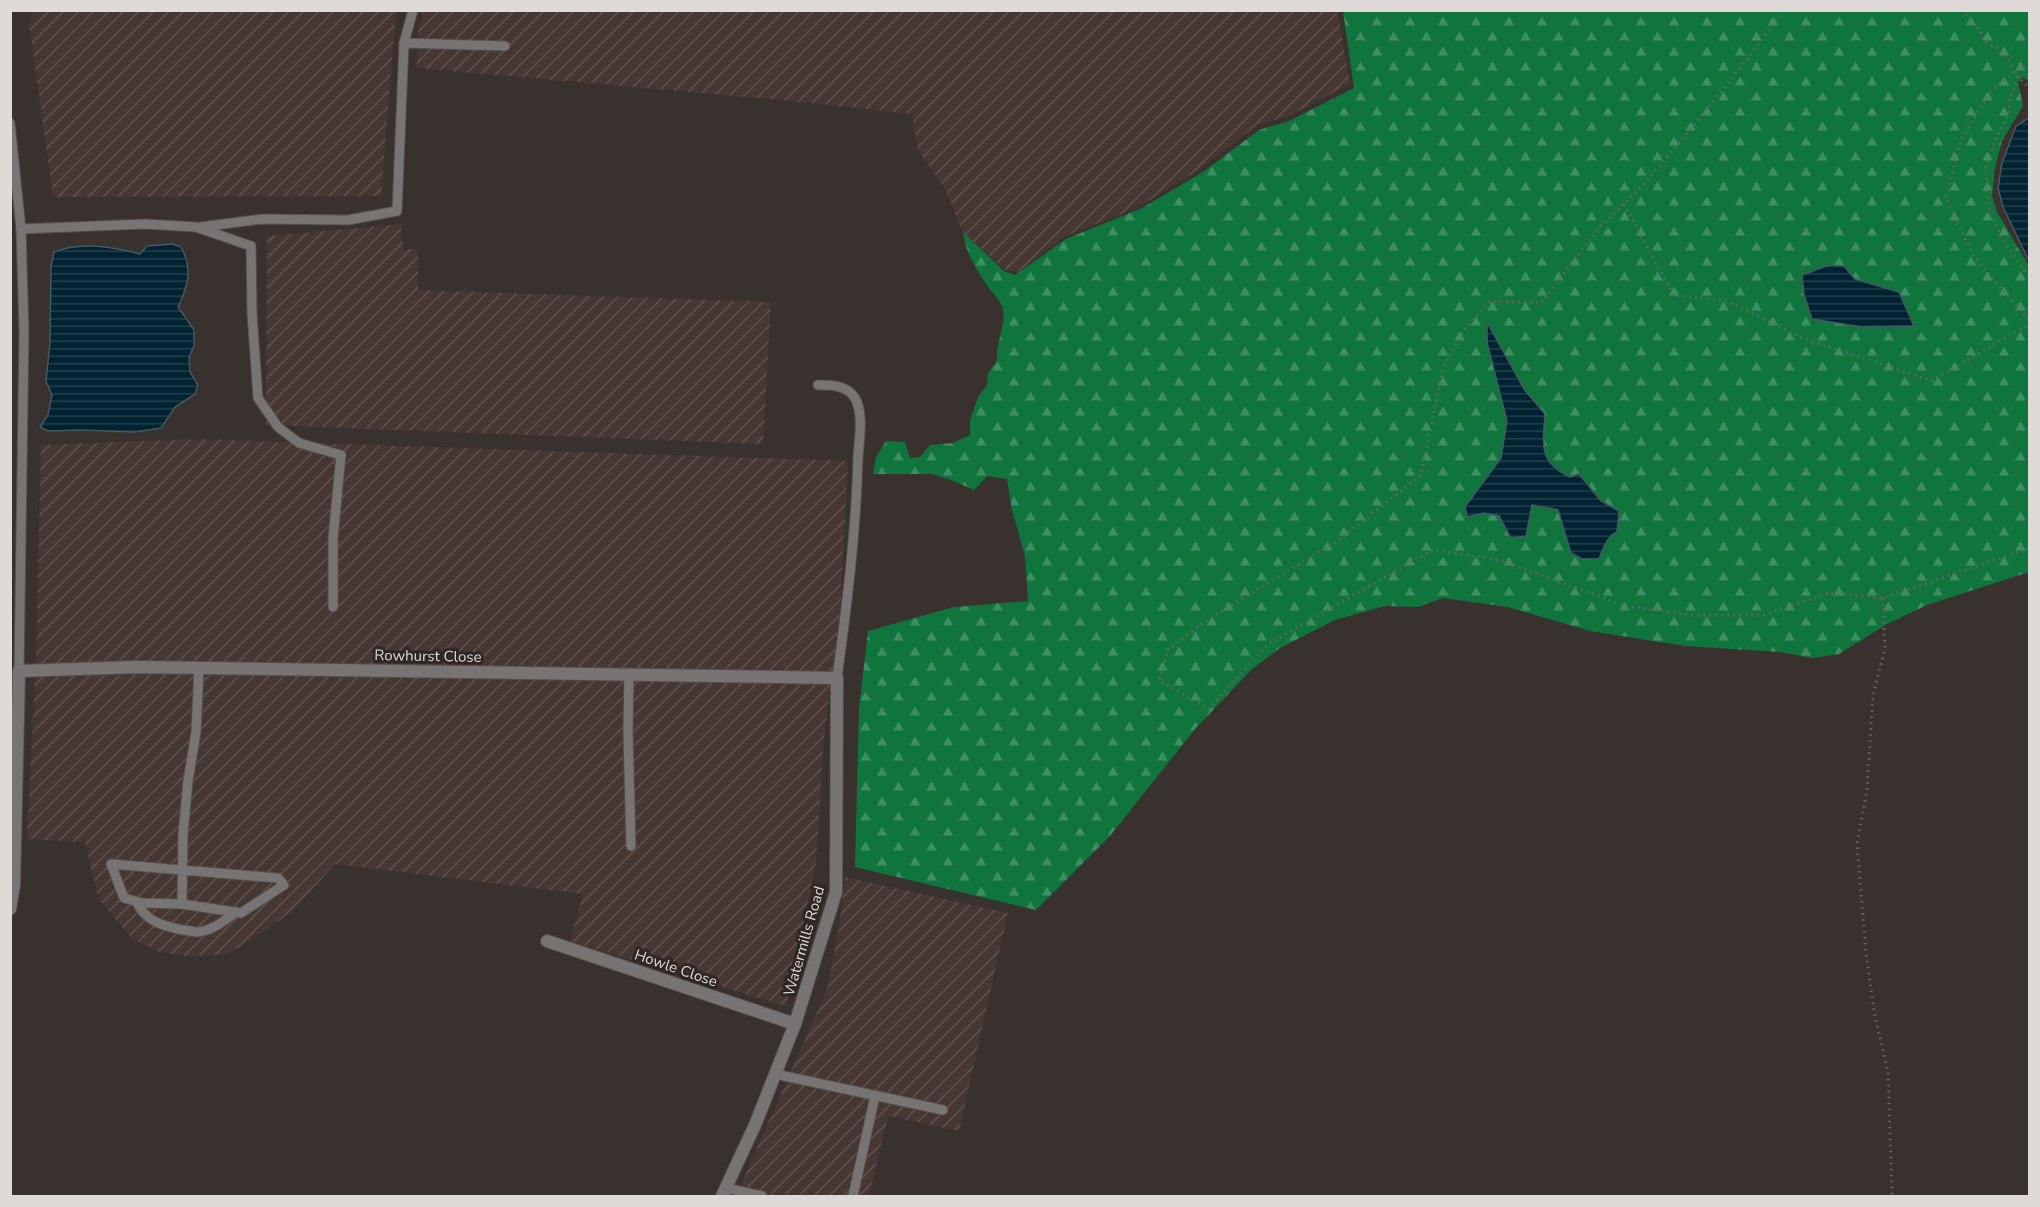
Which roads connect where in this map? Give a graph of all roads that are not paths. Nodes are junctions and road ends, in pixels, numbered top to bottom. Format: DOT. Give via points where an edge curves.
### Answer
graph roads {
  1 [pos="413,10"];
  2 [pos="404,43"];
  3 [pos="505,46"];
  4 [pos="10,123"];
  5 [pos="196,228"];
  6 [pos="21,229"];
  7 [pos="818,385"];
  8 [pos="333,608"];
  9 [pos="199,668"];
  10 [pos="19,671"];
  11 [pos="629,675"];
  12 [pos="837,678"];
  13 [pos="631,846"];
  14 [pos="183,871"];
  15 [pos="136,901"];
  16 [pos="182,904"];
  17 [pos="10,909"];
  18 [pos="236,912"];
  19 [pos="547,940"];
  20 [pos="795,1024"];
  21 [pos="775,1074"];
  22 [pos="875,1096"];
  23 [pos="943,1110"];
  24 [pos="724,1192"];
  25 [pos="762,1197"];
  26 [pos="853,1197"];
  1 -- 2 [label="lane"];
  2 -- 3 [label="lane"];
  2 -- 5 [label="lane" via="396,211 348,220 262,219"];
  4 -- 6 [label="lane"];
  5 -- 6 [label="lane" via="145,224"];
  5 -- 8 [label="lane" via="251,246 258,398 278,427 299,443 341,455 333,538"];
  6 -- 10 [label="lane" via="24,333"];
  7 -- 12 [label="lane" via="847,390 858,406 857,507"];
  9 -- 10 [label="street, Rowhurst Close"];
  9 -- 11 [label="street, Rowhurst Close"];
  9 -- 14 [label="lane"];
  10 -- 17 [label="street" via="14,885"];
  11 -- 12 [label="street, Rowhurst Close"];
  11 -- 13 [label="lane"];
  12 -- 20 [label="street, Watermills Road" via="836,892"];
  14 -- 15 [label="lane" via="111,864 124,898"];
  14 -- 16 [label="lane"];
  14 -- 18 [label="lane" via="278,878 284,885 241,913"];
  15 -- 16 [label="lane"];
  15 -- 18 [label="lane" via="140,911 154,922 197,932 218,925"];
  16 -- 18 [label="lane"];
  19 -- 20 [label="street, Howle Close"];
  20 -- 21 [label="street, Watermills Road"];
  21 -- 22 [label="lane"];
  21 -- 24 [label="street, Watermills Road"];
  22 -- 23 [label="lane"];
  22 -- 26 [label="lane"];
  24 -- 25 [label="lane"];
}
